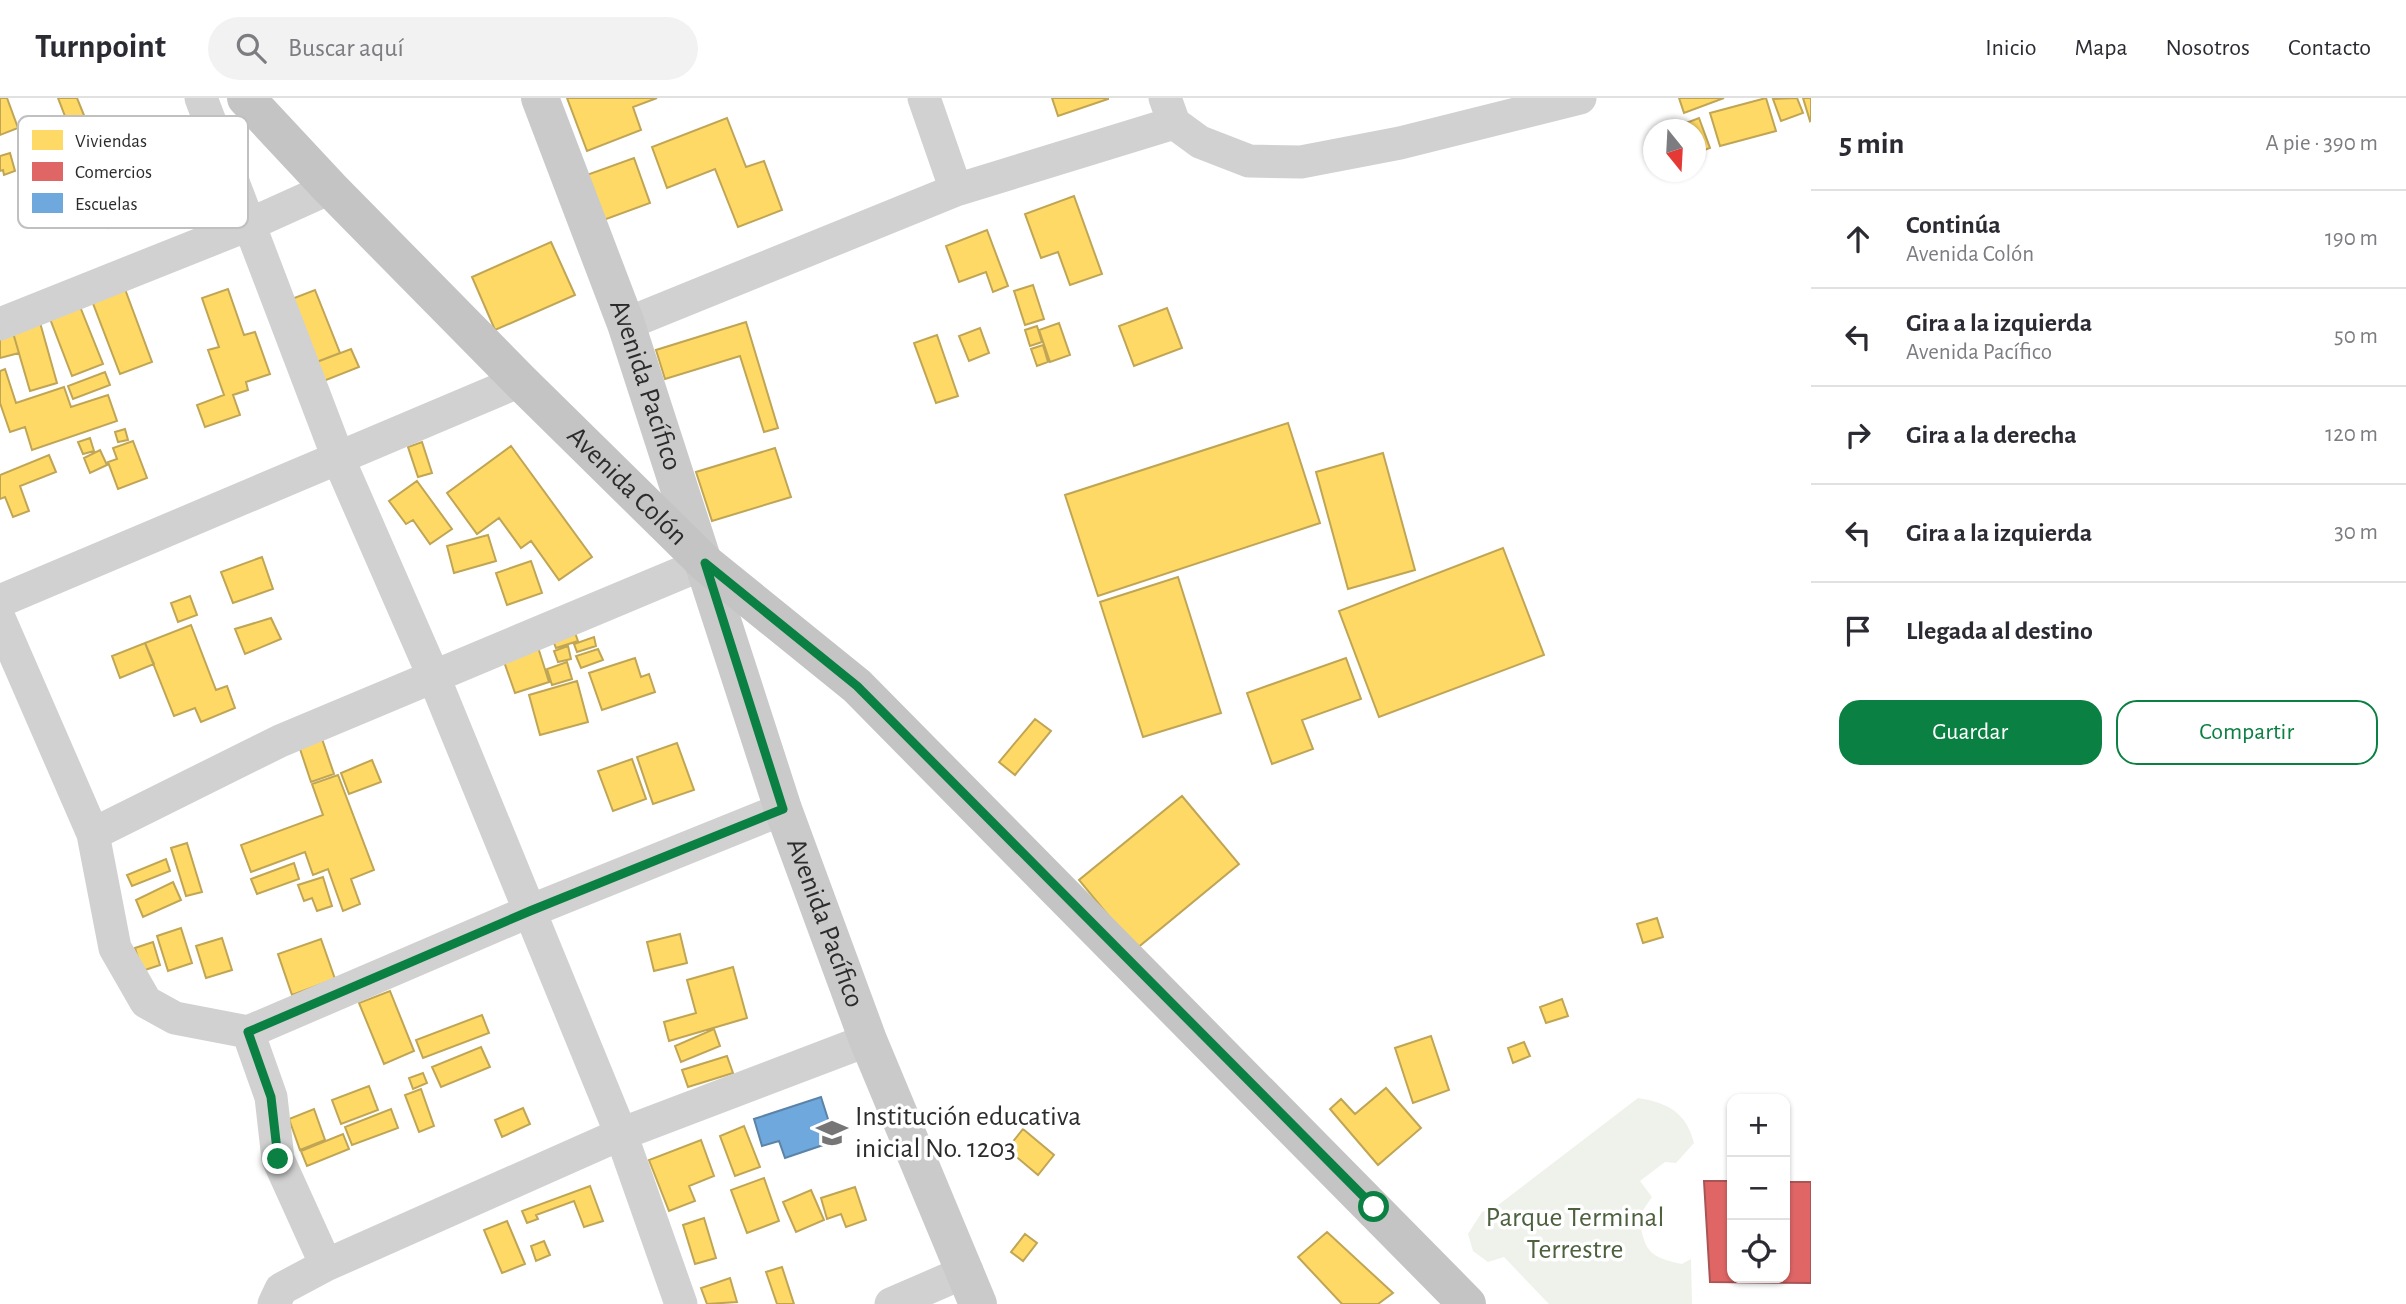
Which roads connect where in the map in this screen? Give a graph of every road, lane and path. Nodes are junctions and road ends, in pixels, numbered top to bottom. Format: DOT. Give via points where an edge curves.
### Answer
graph roads {
  1 [pos="201,98"];
  2 [pos="246,98"];
  3 [pos="540,98"];
  4 [pos="924,98"];
  5 [pos="1580,98"];
  6 [pos="1170,110"];
  7 [pos="208,116"];
  8 [pos="330,188"];
  9 [pos="956,190"];
  10 [pos="248,225"];
  11 [pos="240,228"];
  12 [pos="0,324"];
  13 [pos="626,324"];
  14 [pos="520,381"];
  15 [pos="339,460"];
  16 [pos="705,563"];
  17 [pos="0,601"];
  18 [pos="0,620"];
  19 [pos="433,675"];
  20 [pos="783,809"];
  21 [pos="93,834"];
  22 [pos="530,911"];
  23 [pos="248,1032"];
  24 [pos="867,1040"];
  25 [pos="621,1134"];
  26 [pos="326,1265"];
  27 [pos="972,1288"];
  28 [pos="274,1304"];
  29 [pos="681,1304"];
  30 [pos="891,1304"];
  31 [pos="1466,1304"];
  1 -- 7 [label="street"];
  2 -- 8 [label="main road, Avenida Colón"];
  3 -- 13 [label="street, Avenida Pacífico"];
  4 -- 9 [label="street"];
  5 -- 6 [label="street" via="1400,143 1301,162 1249,161 1200,142"];
  6 -- 9 [label="street"];
  8 -- 10 [label="street"];
  8 -- 14 [label="main road, Avenida Colón"];
  9 -- 13 [label="street"];
  10 -- 15 [label="street"];
  11 -- 12 [label="street"];
  13 -- 16 [label="street, Avenida Pacífico"];
  14 -- 15 [label="street"];
  14 -- 16 [label="main road, Avenida Colón"];
  15 -- 17 [label="street"];
  15 -- 19 [label="street"];
  16 -- 19 [label="street"];
  16 -- 20 [label="street, Avenida Pacífico"];
  16 -- 31 [label="main road, Avenida Colón" via="857,686"];
  18 -- 21 [label="street"];
  19 -- 21 [label="street" via="280,741"];
  19 -- 22 [label="street"];
  20 -- 22 [label="street"];
  20 -- 24 [label="street, Avenida Pacífico"];
  21 -- 23 [label="street" via="116,948 146,1002 174,1018"];
  22 -- 23 [label="street"];
  22 -- 25 [label="street"];
  23 -- 26 [label="street" via="271,1097 278,1159"];
  24 -- 25 [label="street"];
  24 -- 27 [label="street, Avenida Pacífico"];
  25 -- 26 [label="street"];
  25 -- 29 [label="street"];
  26 -- 28 [label="street" via="281,1290"];
  27 -- 30 [label="street"];
}
